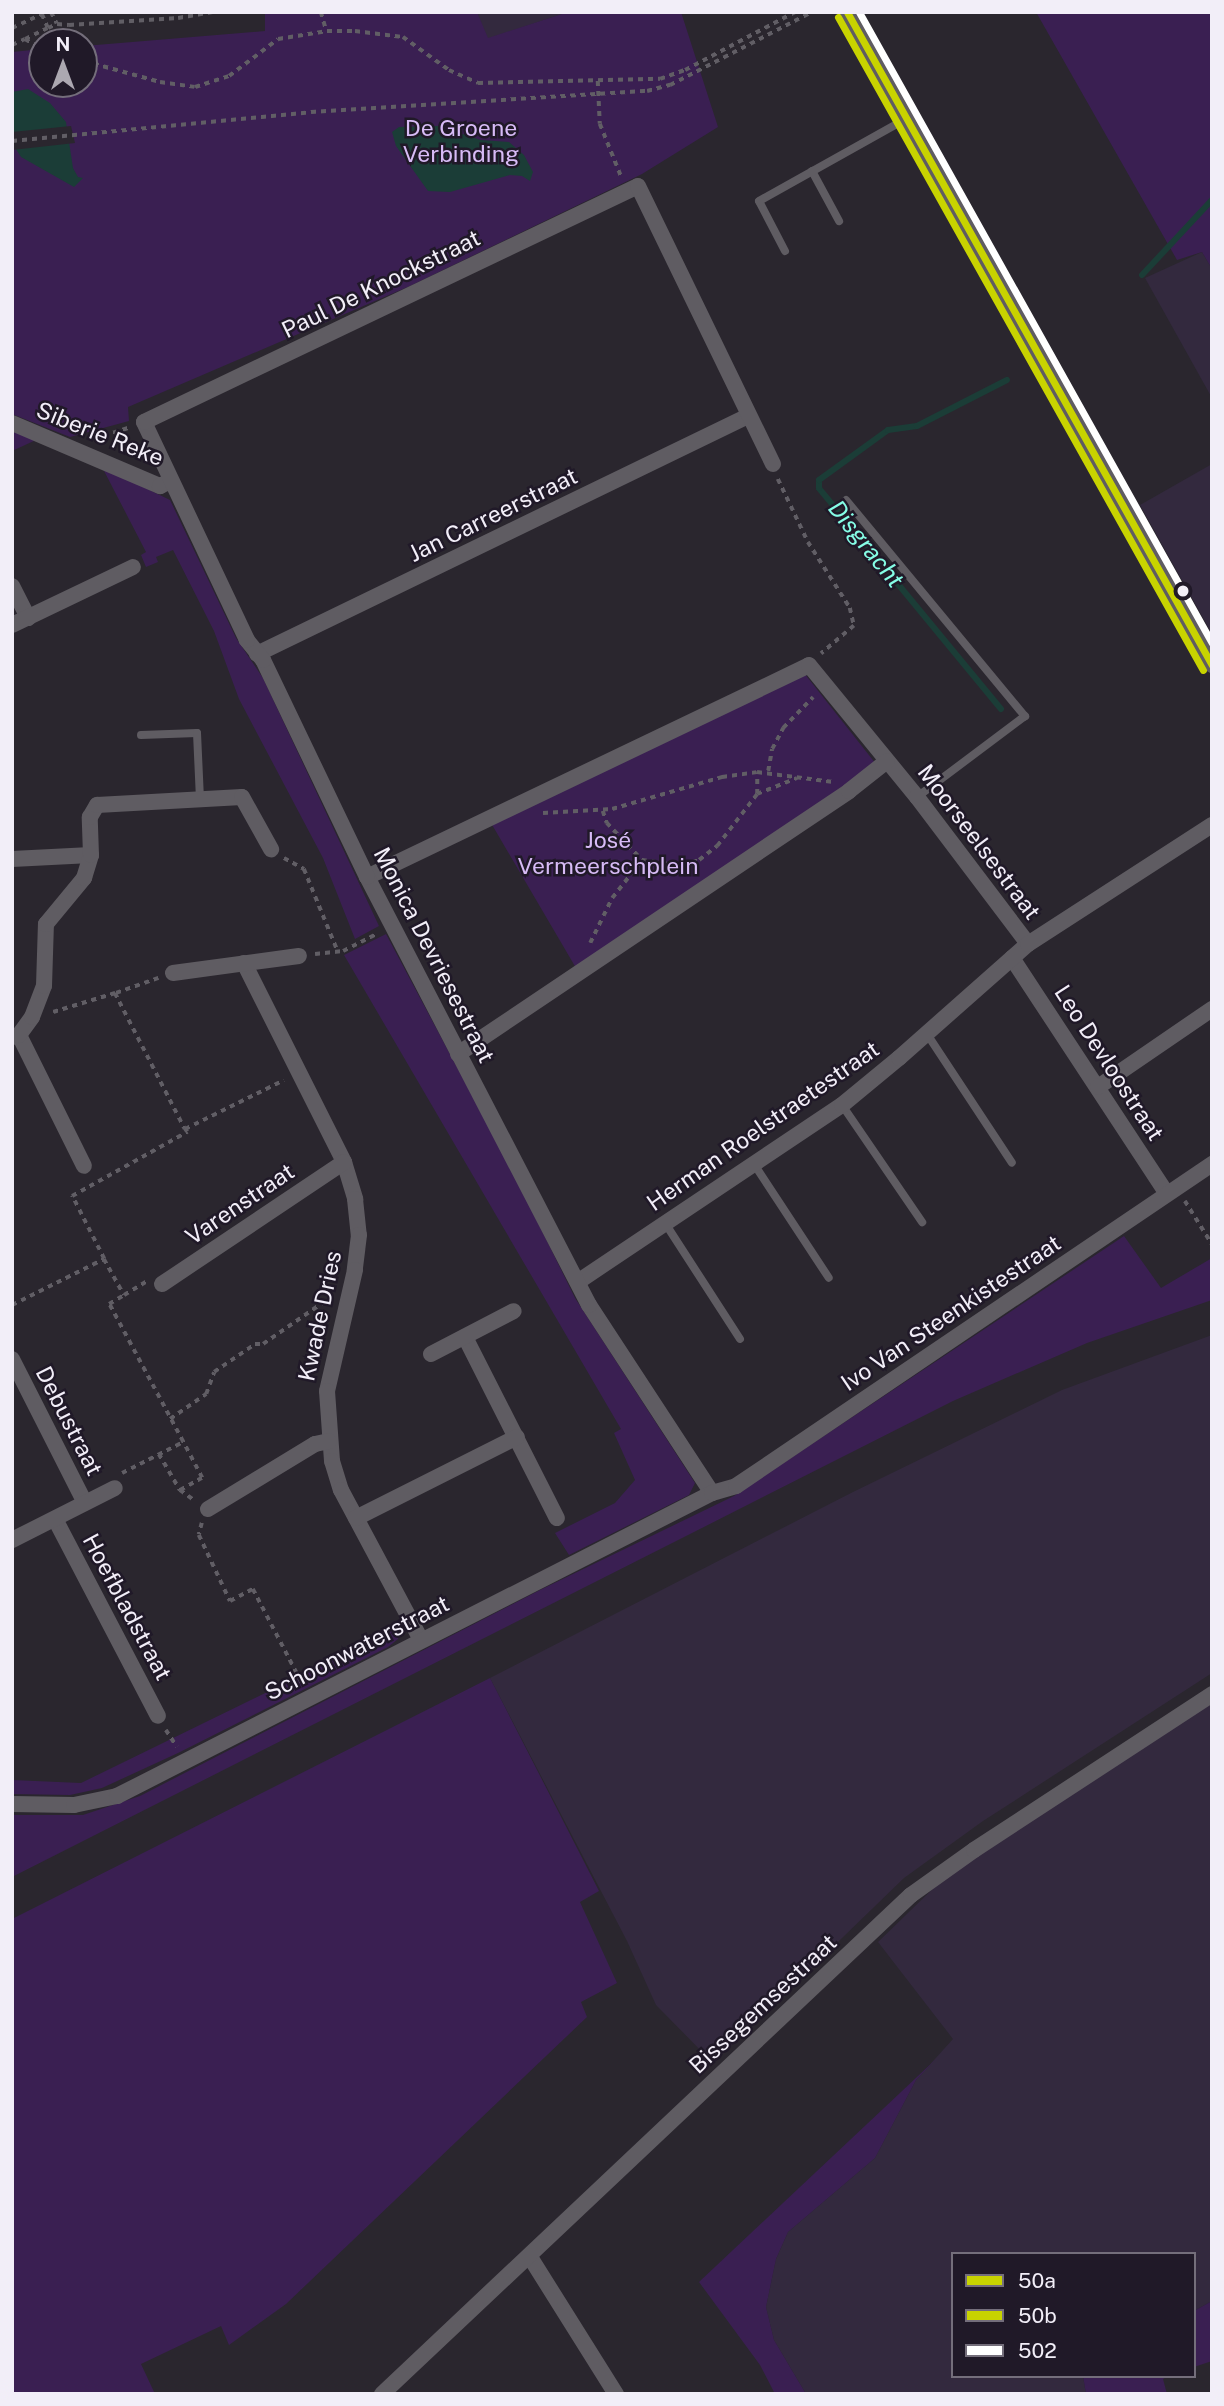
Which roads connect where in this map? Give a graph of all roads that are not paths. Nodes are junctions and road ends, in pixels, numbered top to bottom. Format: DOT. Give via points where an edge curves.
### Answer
graph roads {
  1 [pos="847,12"];
  2 [pos="904,120"];
  3 [pos="812,171"];
  4 [pos="838,221"];
  5 [pos="785,251"];
  6 [pos="748,416"];
  7 [pos="144,422"];
  8 [pos="12,423"];
  9 [pos="773,464"];
  10 [pos="170,481"];
  11 [pos="846,500"];
  12 [pos="132,567"];
  13 [pos="12,586"];
  14 [pos="28,618"];
  15 [pos="12,625"];
  16 [pos="257,654"];
  17 [pos="1212,665"];
  18 [pos="141,735"];
  19 [pos="887,761"];
  20 [pos="917,797"];
  21 [pos="200,798"];
  22 [pos="1212,825"];
  23 [pos="271,849"];
  24 [pos="91,855"];
  25 [pos="12,859"];
  26 [pos="367,877"];
  27 [pos="1028,944"];
  28 [pos="299,956"];
  29 [pos="1012,958"];
  30 [pos="244,963"];
  31 [pos="173,973"];
  32 [pos="1212,1009"];
  33 [pos="927,1034"];
  34 [pos="15,1036"];
  35 [pos="458,1054"];
  36 [pos="1098,1087"];
  37 [pos="842,1105"];
  38 [pos="344,1162"];
  39 [pos="1012,1163"];
  40 [pos="754,1164"];
  41 [pos="1212,1164"];
  42 [pos="85,1166"];
  43 [pos="1172,1191"];
  44 [pos="664,1223"];
  45 [pos="922,1223"];
  46 [pos="829,1278"];
  47 [pos="579,1281"];
  48 [pos="162,1284"];
  49 [pos="514,1311"];
  50 [pos="465,1337"];
  51 [pos="740,1339"];
  52 [pos="431,1354"];
  53 [pos="12,1359"];
  54 [pos="517,1437"];
  55 [pos="329,1441"];
  56 [pos="115,1488"];
  57 [pos="712,1493"];
  58 [pos="85,1503"];
  59 [pos="208,1510"];
  60 [pos="55,1518"];
  61 [pos="356,1518"];
  62 [pos="557,1518"];
  63 [pos="12,1540"];
  64 [pos="421,1640"];
  65 [pos="1212,1694"];
  66 [pos="158,1716"];
  67 [pos="12,1804"];
  68 [pos="530,2257"];
  69 [pos="382,2394"];
  70 [pos="616,2394"];
  1 -- 2 [label="street"];
  2 -- 3 [label="lane"];
  2 -- 17 [label="street"];
  3 -- 4 [label="lane"];
  3 -- 5 [label="lane" via="759,201"];
  6 -- 7 [label="street, Paul De Knockstraat" via="633,188"];
  6 -- 9 [label="street"];
  6 -- 16 [label="street, Jan Carreerstraat"];
  7 -- 10 [label="street, Monica Devriesestraat"];
  8 -- 10 [label="street, Siberie Reke" via="160,486"];
  10 -- 16 [label="street, Monica Devriesestraat"];
  11 -- 20 [label="lane" via="1025,716"];
  12 -- 14 [label="street"];
  13 -- 14 [label="street"];
  14 -- 15 [label="street"];
  16 -- 26 [label="street, Monica Devriesestraat"];
  18 -- 21 [label="lane" via="197,733"];
  19 -- 20 [label="street, Moorseelsestraat"];
  19 -- 26 [label="street" via="809,665"];
  19 -- 35 [label="street" via="849,792"];
  20 -- 27 [label="street, Moorseelsestraat"];
  21 -- 23 [label="street" via="242,797"];
  21 -- 24 [label="street" via="97,805 90,817"];
  22 -- 27 [label="street, Moorseelsestraat"];
  24 -- 25 [label="street"];
  24 -- 34 [label="street" via="85,878 46,925 44,985 32,1017"];
  26 -- 35 [label="street, Monica Devriesestraat"];
  27 -- 29 [label="street, Herman Roelstraetestraat"];
  28 -- 30 [label="street"];
  29 -- 33 [label="street, Herman Roelstraetestraat"];
  29 -- 36 [label="street, Leo Devloostraat"];
  30 -- 31 [label="street"];
  30 -- 38 [label="street, Kwade Dries"];
  32 -- 36 [label="street"];
  33 -- 37 [label="street, Herman Roelstraetestraat"];
  33 -- 39 [label="lane"];
  34 -- 42 [label="street"];
  35 -- 47 [label="street, Monica Devriesestraat"];
  36 -- 43 [label="street, Leo Devloostraat"];
  37 -- 40 [label="street, Herman Roelstraetestraat"];
  37 -- 45 [label="lane"];
  38 -- 48 [label="street, Varenstraat"];
  38 -- 55 [label="street, Kwade Dries" via="359,1235 327,1391"];
  40 -- 44 [label="street, Herman Roelstraetestraat"];
  40 -- 46 [label="lane"];
  41 -- 43 [label="street, Ivo Van Steenkistestraat"];
  43 -- 57 [label="street, Ivo Van Steenkistestraat" via="736,1486"];
  44 -- 47 [label="street, Herman Roelstraetestraat"];
  44 -- 51 [label="lane"];
  47 -- 57 [label="street, Monica Devriesestraat" via="589,1305"];
  49 -- 50 [label="street"];
  50 -- 52 [label="street"];
  50 -- 54 [label="street"];
  53 -- 58 [label="street, Debustraat"];
  54 -- 61 [label="street"];
  54 -- 62 [label="street"];
  55 -- 59 [label="street" via="315,1444"];
  55 -- 61 [label="street, Kwade Dries" via="341,1490"];
  56 -- 58 [label="street, Debustraat"];
  57 -- 64 [label="street, Schoonwaterstraat"];
  58 -- 60 [label="street, Debustraat"];
  60 -- 63 [label="street, Debustraat"];
  60 -- 66 [label="street, Hoefbladstraat"];
  61 -- 64 [label="street, Kwade Dries"];
  64 -- 67 [label="street, Schoonwaterstraat" via="117,1797 74,1805"];
  65 -- 68 [label="street, Bissegemsestraat" via="911,1895"];
  68 -- 69 [label="street, Bissegemsestraat"];
  68 -- 70 [label="street"];
}
